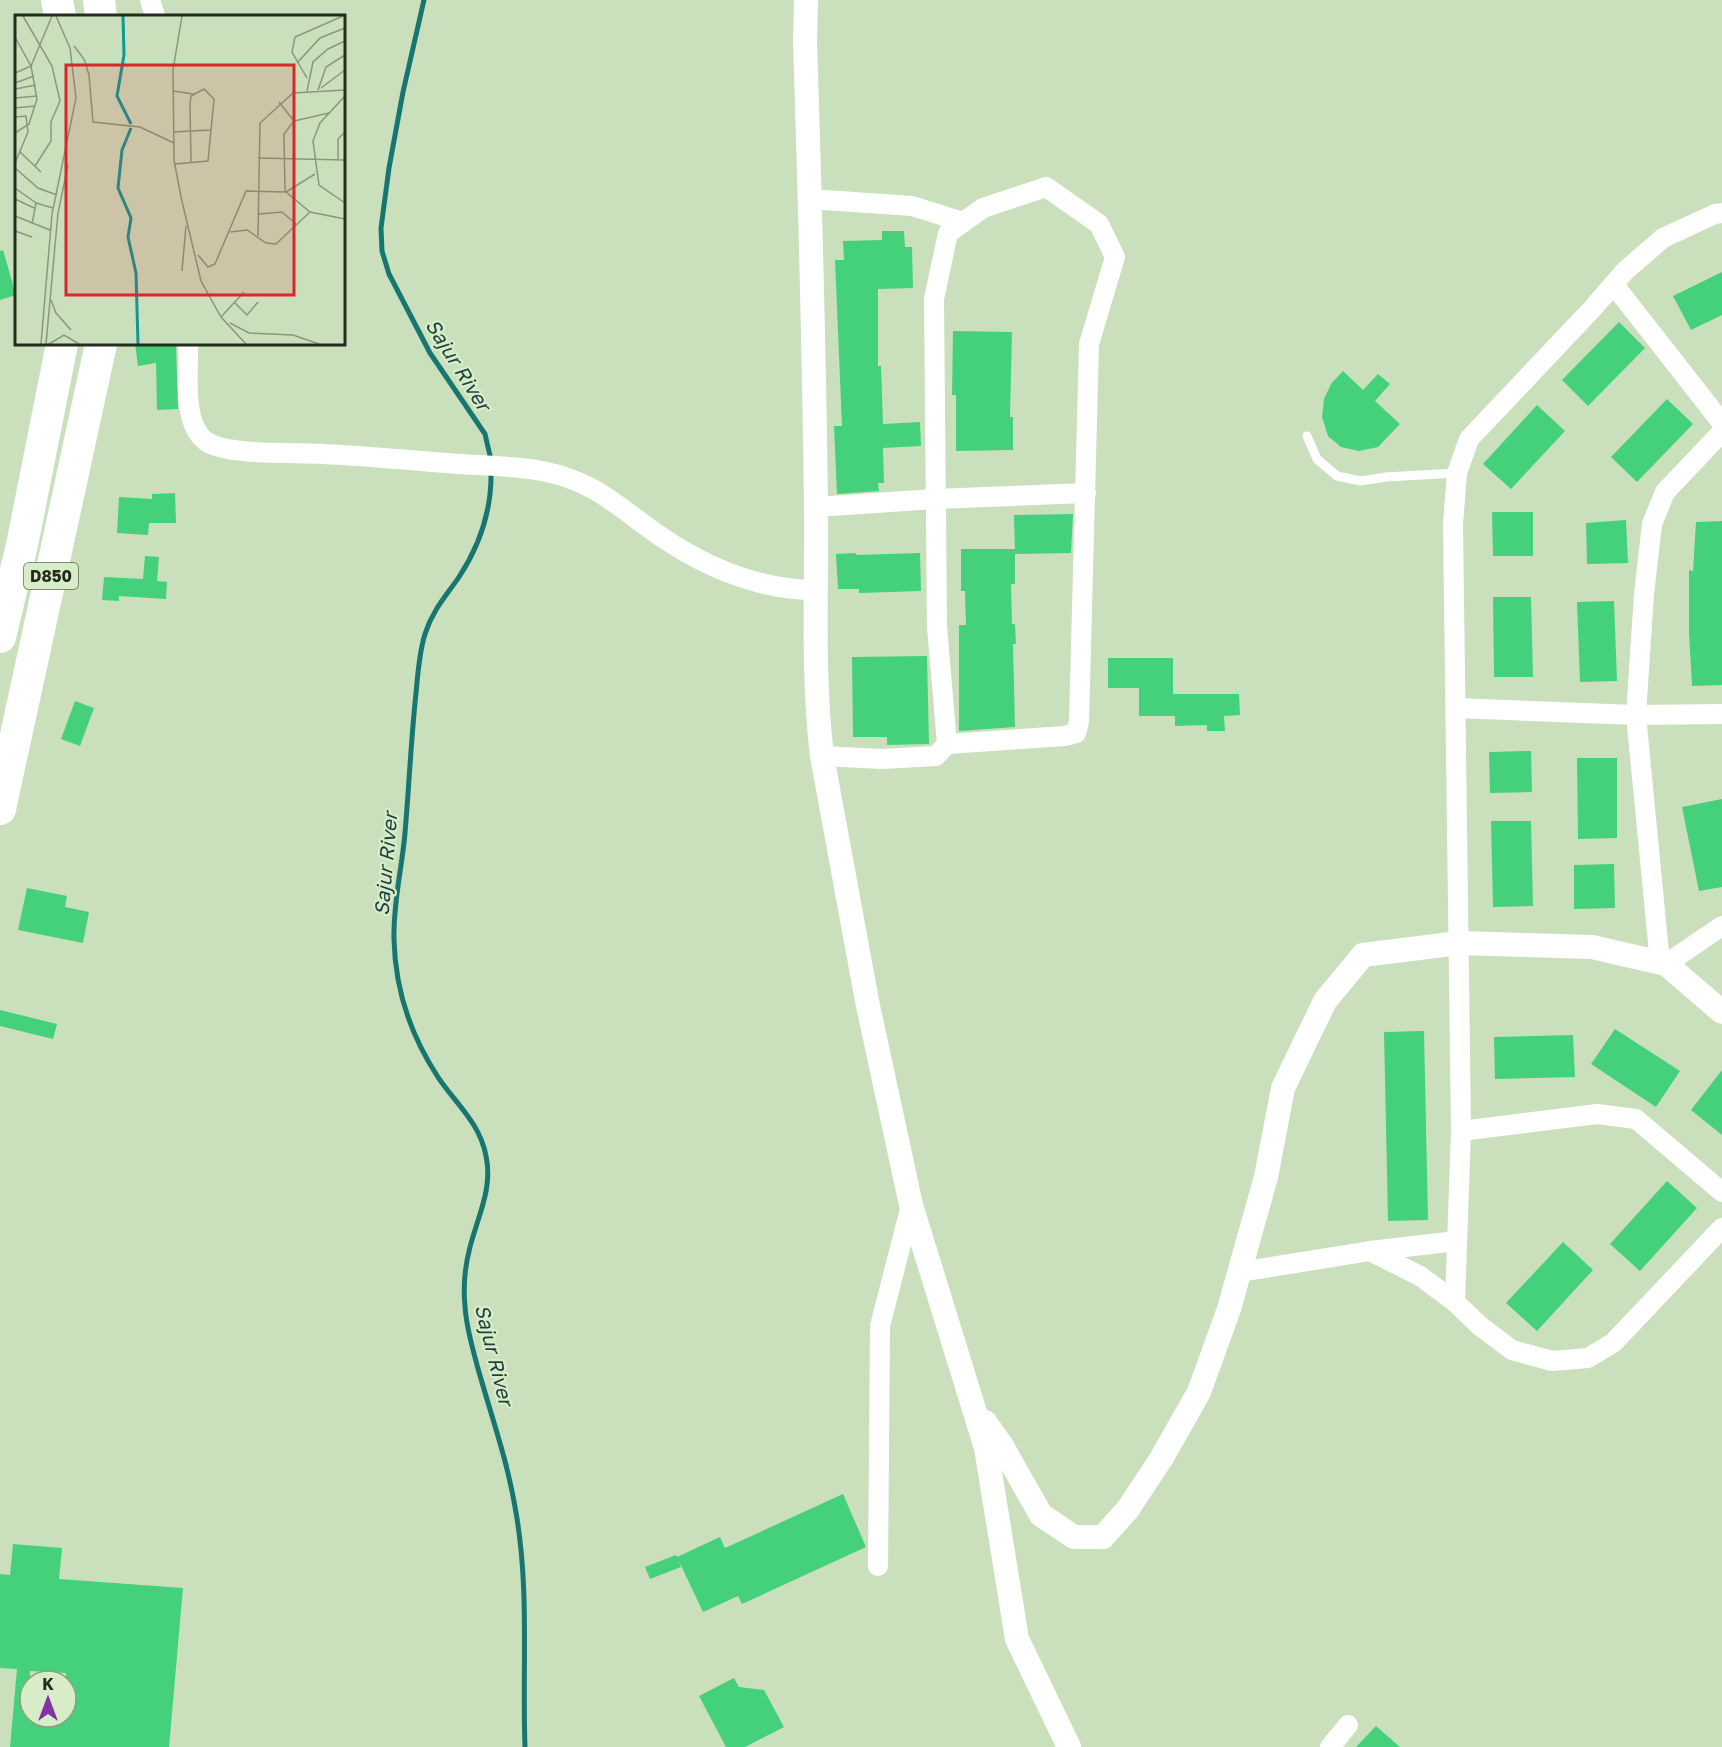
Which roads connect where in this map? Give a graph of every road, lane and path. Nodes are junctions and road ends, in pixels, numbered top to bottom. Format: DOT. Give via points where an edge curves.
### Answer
graph roads {
  1 [pos="57,0"];
  2 [pos="99,0"];
  3 [pos="150,0"];
  4 [pos="806,0"];
  5 [pos="60,15"];
  6 [pos="101,15"];
  7 [pos="156,15"];
  8 [pos="810,199"];
  9 [pos="1722,213"];
  10 [pos="963,222"];
  11 [pos="1614,285"];
  12 [pos="62,345"];
  13 [pos="101,345"];
  14 [pos="188,345"];
  15 [pos="1722,423"];
  16 [pos="1722,432"];
  17 [pos="1307,435"];
  18 [pos="1457,473"];
  19 [pos="1086,493"];
  20 [pos="935,499"];
  21 [pos="816,507"];
  22 [pos="816,590"];
  23 [pos="0,637"];
  24 [pos="1456,708"];
  25 [pos="1722,714"];
  26 [pos="1636,715"];
  27 [pos="948,744"];
  28 [pos="822,756"];
  29 [pos="0,809"];
  30 [pos="1722,926"];
  31 [pos="1459,943"];
  32 [pos="1663,964"];
  33 [pos="1722,1012"];
  34 [pos="1461,1131"];
  35 [pos="1722,1192"];
  36 [pos="911,1205"];
  37 [pos="1722,1228"];
  38 [pos="1457,1240"];
  39 [pos="1370,1251"];
  40 [pos="1240,1272"];
  41 [pos="1455,1302"];
  42 [pos="973,1405"];
  43 [pos="878,1566"];
  44 [pos="1348,1725"];
  45 [pos="1069,1747"];
  46 [pos="1330,1747"];
  1 -- 5 [label="highway"];
  2 -- 6 [label="highway"];
  3 -- 7 [label="street"];
  4 -- 8 [label="street"];
  8 -- 10 [label="street" via="912,206"];
  8 -- 21 [label="street"];
  9 -- 11 [label="street" via="1662,238 1625,270"];
  10 -- 19 [label="street" via="983,208 1046,187 1099,224 1115,257 1089,344"];
  10 -- 20 [label="street" via="948,233 934,299"];
  11 -- 15 [label="street"];
  11 -- 18 [label="street" via="1469,439"];
  12 -- 23 [label="highway, D850"];
  13 -- 29 [label="highway, D850"];
  14 -- 22 [label="street" via="189,415 201,437 215,446 558,474 592,488 679,548 741,578 775,587"];
  16 -- 26 [label="street" via="1665,492 1652,524"];
  17 -- 18 [label="lane" via="1317,459 1337,476 1360,481"];
  18 -- 24 [label="street" via="1453,524"];
  19 -- 20 [label="street"];
  19 -- 27 [label="street" via="1076,733"];
  20 -- 21 [label="street"];
  20 -- 27 [label="street" via="937,627"];
  21 -- 22 [label="street"];
  22 -- 28 [label="street"];
  24 -- 26 [label="street"];
  24 -- 31 [label="street"];
  25 -- 26 [label="street"];
  26 -- 32 [label="street"];
  27 -- 28 [label="street" via="936,756"];
  28 -- 36 [label="street" via="867,1001"];
  30 -- 32 [label="street"];
  31 -- 32 [label="street" via="1592,947"];
  31 -- 34 [label="street"];
  31 -- 40 [label="street" via="1364,955 1325,1001 1283,1088 1266,1177"];
  32 -- 33 [label="street"];
  34 -- 35 [label="street" via="1597,1114 1636,1119"];
  34 -- 38 [label="street"];
  36 -- 42 [label="street"];
  36 -- 43 [label="street" via="880,1326"];
  37 -- 41 [label="street" via="1613,1343 1588,1358 1552,1360 1512,1350"];
  38 -- 39 [label="street"];
  38 -- 41 [label="street"];
  39 -- 40 [label="street"];
  39 -- 41 [label="street" via="1420,1276"];
  40 -- 42 [label="street" via="1199,1392 1128,1509 1103,1537 1074,1537 1041,1515 1002,1446"];
  42 -- 45 [label="street" via="986,1448 1017,1639"];
  44 -- 46 [label="street"];
}
